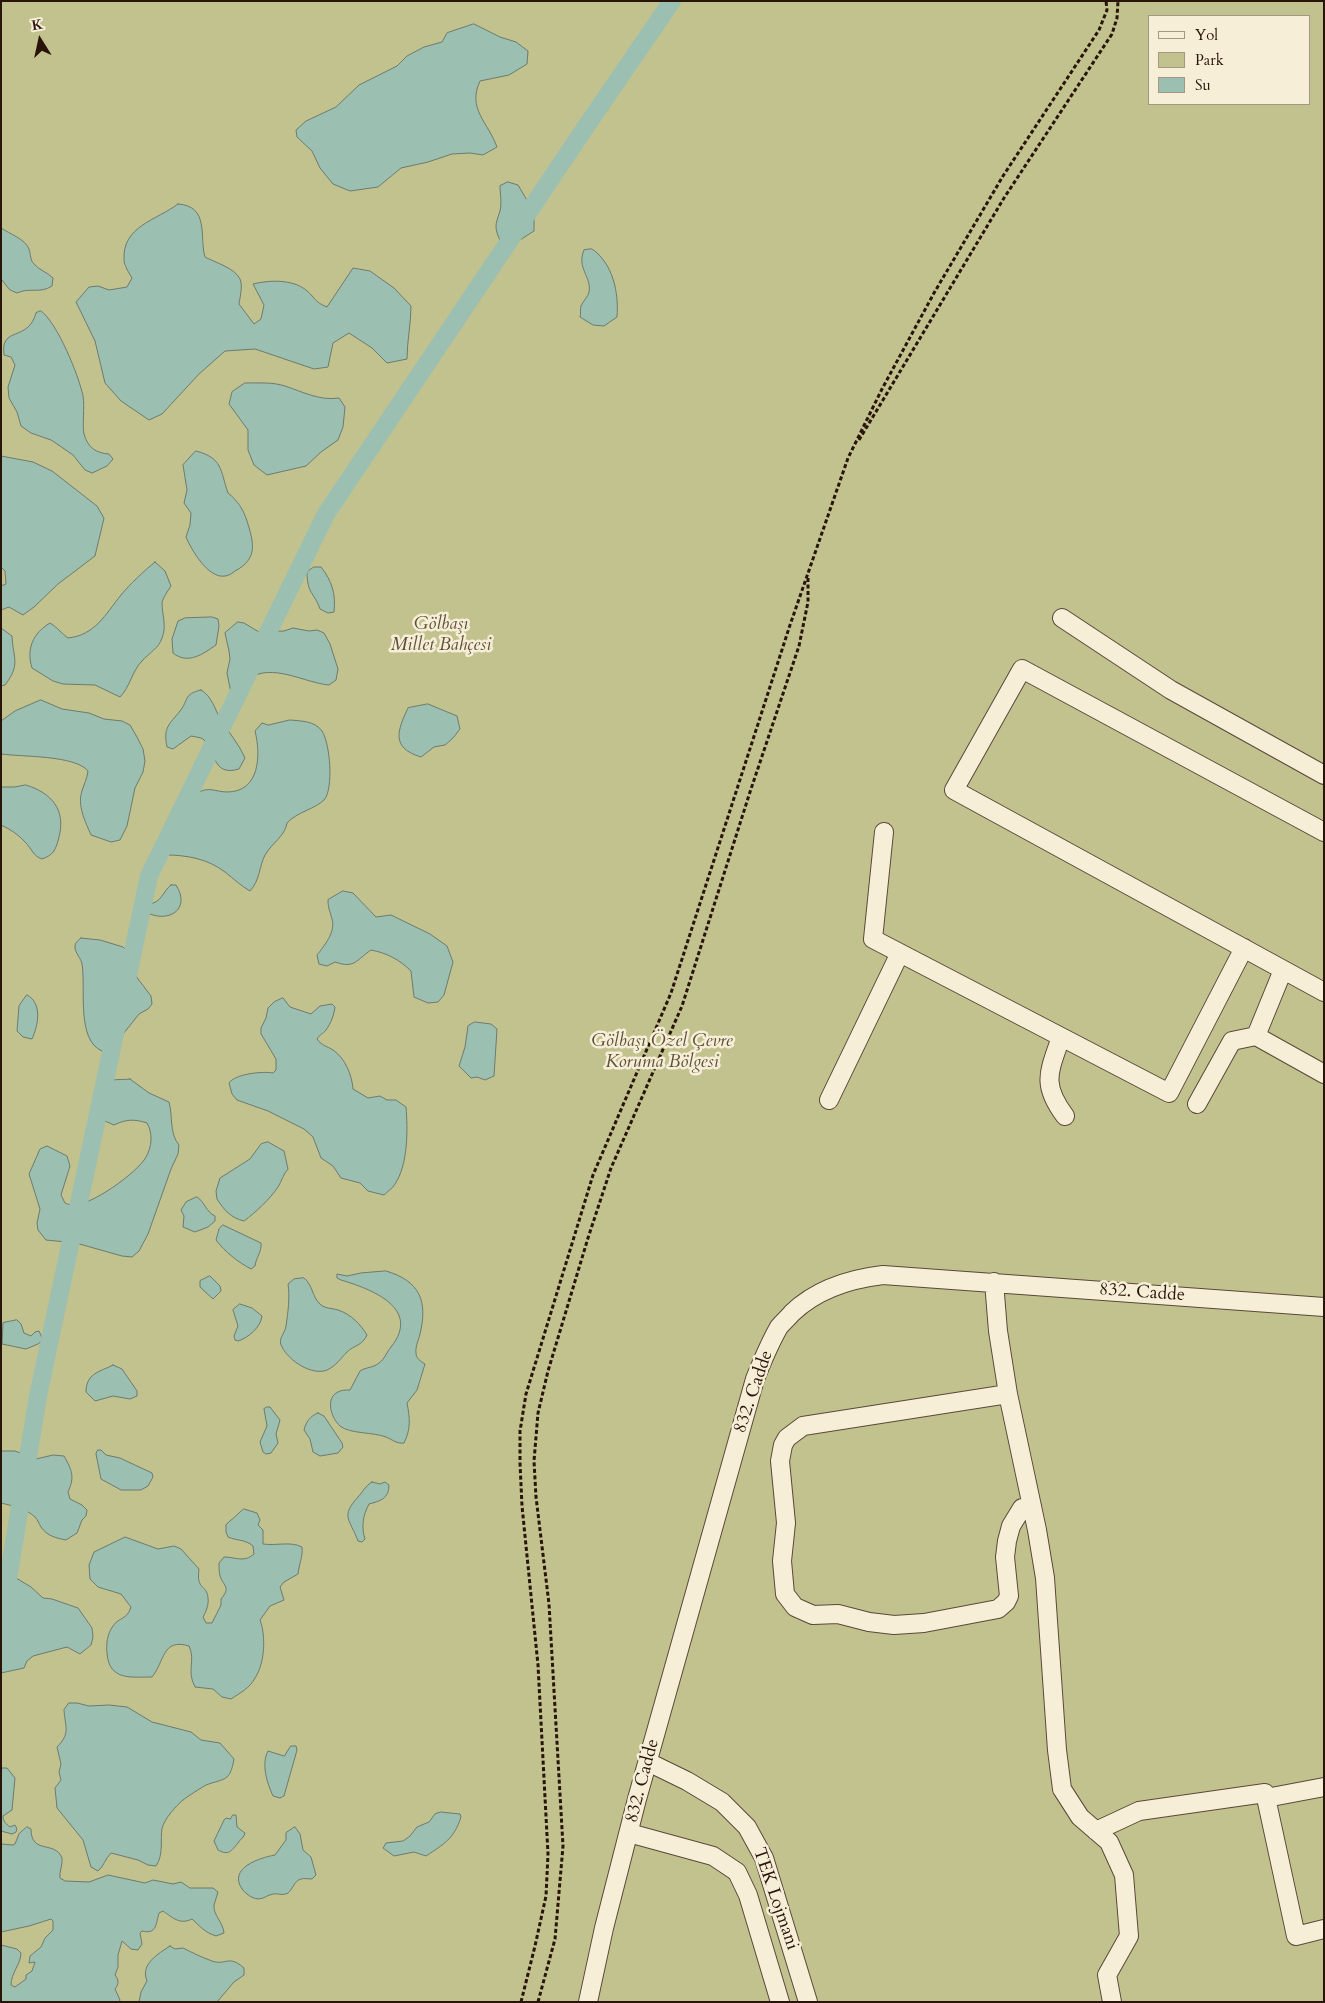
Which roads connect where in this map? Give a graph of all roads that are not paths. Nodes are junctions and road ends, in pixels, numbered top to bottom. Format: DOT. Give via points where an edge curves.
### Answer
graph roads {
  1 [pos="1062,618"];
  2 [pos="1324,775"];
  3 [pos="884,832"];
  4 [pos="1324,832"];
  5 [pos="1244,948"];
  6 [pos="900,953"];
  7 [pos="1282,970"];
  8 [pos="1324,992"];
  9 [pos="1256,1036"];
  10 [pos="1061,1037"];
  11 [pos="1324,1074"];
  12 [pos="830,1100"];
  13 [pos="1198,1104"];
  14 [pos="1065,1116"];
  15 [pos="994,1282"];
  16 [pos="1324,1307"];
  17 [pos="1008,1394"];
  18 [pos="1032,1506"];
  19 [pos="648,1762"];
  20 [pos="1324,1787"];
  21 [pos="1266,1798"];
  22 [pos="1096,1831"];
  23 [pos="629,1833"];
  24 [pos="1324,1930"];
  25 [pos="588,2002"];
  26 [pos="780,2002"];
  27 [pos="808,2002"];
  28 [pos="1112,2002"];
  1 -- 2 [label="street" via="1171,690"];
  3 -- 6 [label="street" via="874,939"];
  4 -- 5 [label="street" via="1022,669 954,790"];
  5 -- 7 [label="street"];
  5 -- 10 [label="street" via="1169,1093"];
  6 -- 10 [label="street"];
  6 -- 12 [label="street"];
  7 -- 8 [label="street"];
  7 -- 9 [label="street"];
  9 -- 11 [label="street"];
  9 -- 13 [label="street" via="1232,1040"];
  10 -- 14 [label="street" via="1049,1071 1049,1085"];
  15 -- 16 [label="street, 832. Cadde"];
  15 -- 17 [label="street"];
  15 -- 19 [label="street, 832. Cadde" via="883,1274 861,1277 821,1292 780,1325 754,1380"];
  17 -- 18 [label="street"];
  17 -- 18 [label="street" via="802,1426 792,1433 783,1445 780,1462 786,1523 782,1561 785,1594 795,1607 813,1615 838,1614 894,1625 924,1623 998,1609 1009,1596 1005,1557 1011,1526 1022,1508"];
  18 -- 22 [label="street" via="1045,1578 1062,1789 1080,1817"];
  19 -- 23 [label="street, 832. Cadde"];
  19 -- 27 [label="street, TEK Lojmani" via="722,1802 747,1827 764,1858"];
  20 -- 21 [label="street"];
  21 -- 22 [label="street" via="1265,1792 1139,1811"];
  21 -- 24 [label="street" via="1296,1936"];
  22 -- 28 [label="street" via="1109,1842 1124,1875 1129,1936 1107,1975"];
  23 -- 25 [label="street, 832. Cadde"];
  23 -- 26 [label="street, TEK Lojmani" via="713,1856 737,1872 748,1895"];
}
